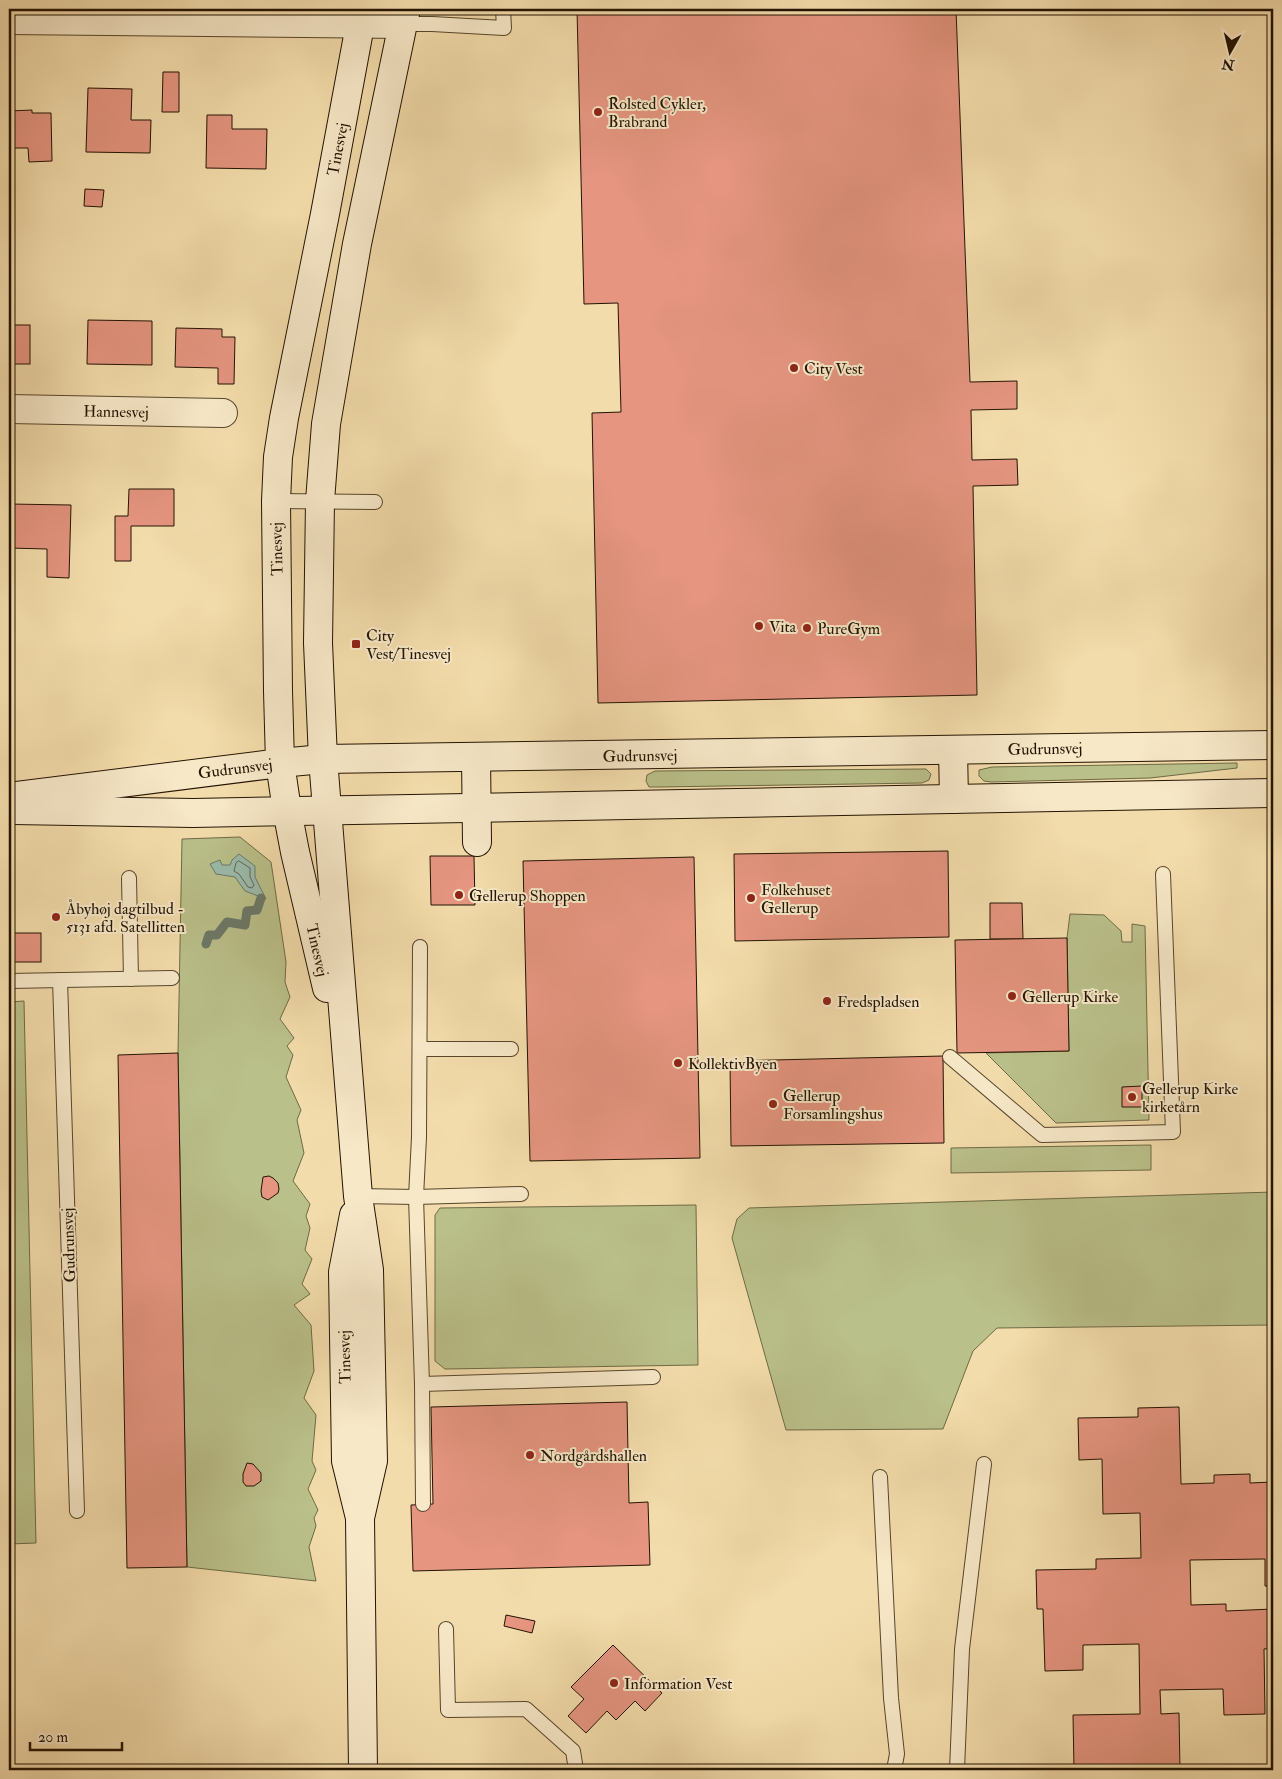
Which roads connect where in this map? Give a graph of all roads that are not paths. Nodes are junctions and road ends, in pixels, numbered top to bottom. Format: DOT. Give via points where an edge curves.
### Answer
graph roads {
  1 [pos="503,9"];
  2 [pos="361,16"];
  3 [pos="404,17"];
  4 [pos="9,20"];
  5 [pos="9,409"];
  6 [pos="223,414"];
  7 [pos="276,501"];
  8 [pos="320,501"];
  9 [pos="375,502"];
  10 [pos="1273,744"];
  11 [pos="953,750"];
  12 [pos="476,757"];
  13 [pos="323,759"];
  14 [pos="280,763"];
  15 [pos="1273,793"];
  16 [pos="9,796"];
  17 [pos="954,799"];
  18 [pos="477,807"];
  19 [pos="9,810"];
  20 [pos="287,810"];
  21 [pos="327,810"];
  22 [pos="477,842"];
  23 [pos="1163,874"];
  24 [pos="129,878"];
  25 [pos="420,947"];
  26 [pos="172,978"];
  27 [pos="131,979"];
  28 [pos="60,980"];
  29 [pos="9,981"];
  30 [pos="511,1048"];
  31 [pos="420,1049"];
  32 [pos="950,1057"];
  33 [pos="348,1074"];
  34 [pos="521,1194"];
  35 [pos="358,1196"];
  36 [pos="416,1197"];
  37 [pos="653,1377"];
  38 [pos="422,1384"];
  39 [pos="984,1464"];
  40 [pos="880,1477"];
  41 [pos="423,1504"];
  42 [pos="77,1511"];
  43 [pos="446,1629"];
  44 [pos="363,1770"];
  45 [pos="576,1770"];
  46 [pos="894,1770"];
  47 [pos="957,1770"];
  1 -- 3 [label="lane" via="504,28 432,24"];
  2 -- 3 [label="street"];
  2 -- 4 [label="street"];
  2 -- 7 [label="street, Tinesvej" via="284,418"];
  3 -- 8 [label="street, Tinesvej" via="357,244 326,424"];
  5 -- 6 [label="street, Hannesvej"];
  7 -- 8 [label="lane"];
  7 -- 14 [label="street, Tinesvej"];
  8 -- 9 [label="lane"];
  8 -- 13 [label="street, Tinesvej" via="318,643"];
  10 -- 11 [label="street, Gudrunsvej"];
  11 -- 12 [label="street, Gudrunsvej"];
  11 -- 17 [label="street"];
  12 -- 13 [label="street, Gudrunsvej"];
  12 -- 18 [label="street"];
  13 -- 14 [label="street, Gudrunsvej"];
  13 -- 21 [label="street, Tinesvej"];
  14 -- 16 [label="street, Gudrunsvej"];
  14 -- 20 [label="street, Tinesvej"];
  15 -- 17 [label="street"];
  17 -- 18 [label="street"];
  18 -- 21 [label="street"];
  18 -- 22 [label="street"];
  19 -- 20 [label="street" via="193,813"];
  20 -- 21 [label="street"];
  20 -- 33 [label="street, Tinesvej"];
  21 -- 33 [label="street, Tinesvej"];
  23 -- 32 [label="lane" via="1173,1132 1042,1135"];
  24 -- 27 [label="lane"];
  25 -- 31 [label="lane"];
  26 -- 27 [label="lane"];
  27 -- 28 [label="lane"];
  28 -- 29 [label="lane"];
  28 -- 42 [label="lane, Gudrunsvej"];
  30 -- 31 [label="lane"];
  31 -- 36 [label="lane"];
  33 -- 35 [label="street, Tinesvej"];
  34 -- 36 [label="lane"];
  35 -- 36 [label="lane"];
  35 -- 44 [label="street, Tinesvej" via="343,1272 346,1461 360,1518"];
  36 -- 38 [label="lane"];
  37 -- 38 [label="lane"];
  38 -- 41 [label="lane"];
  39 -- 47 [label="lane" via="962,1649"];
  40 -- 46 [label="lane" via="891,1698 897,1754"];
  43 -- 45 [label="lane" via="448,1710 526,1708 573,1751"];
}
